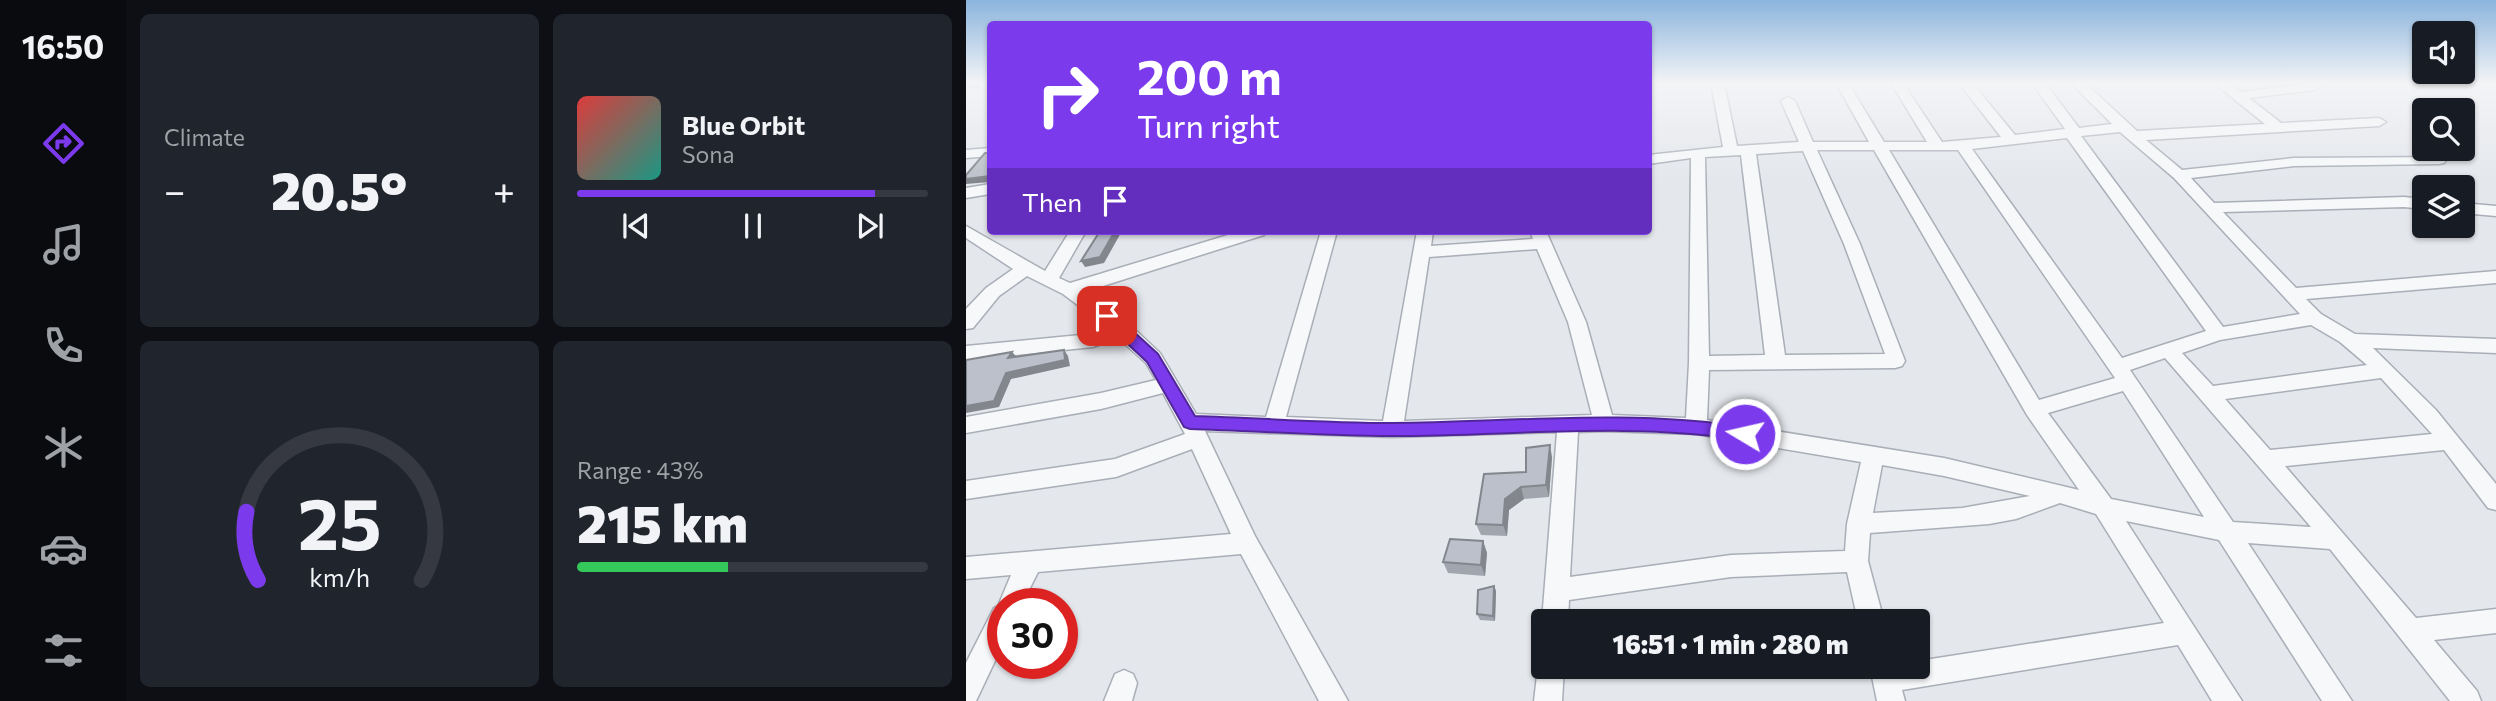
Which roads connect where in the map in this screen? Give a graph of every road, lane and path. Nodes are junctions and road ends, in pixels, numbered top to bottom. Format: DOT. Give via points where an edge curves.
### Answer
graph roads {
  1 [pos="1728,116"];
  2 [pos="1796,116"];
  3 [pos="1862,116"];
  4 [pos="1918,116"];
  5 [pos="1991,116"];
  6 [pos="2061,116"];
  7 [pos="2112,116"];
  8 [pos="2263,116"];
  9 [pos="2379,122"];
  10 [pos="2280,129"];
  11 [pos="2128,131"];
  12 [pos="2072,132"];
  13 [pos="2011,140"];
  14 [pos="1811,146"];
  15 [pos="1962,146"];
  16 [pos="1881,147"];
  17 [pos="1938,147"];
  18 [pos="987,152"];
  19 [pos="1740,152"];
  20 [pos="1698,153"];
  21 [pos="966,154"];
  22 [pos="1652,157"];
  23 [pos="2412,160"];
  24 [pos="2179,175"];
  25 [pos="987,190"];
  26 [pos="966,193"];
  27 [pos="2412,203"];
  28 [pos="2208,208"];
  29 [pos="2475,209"];
  30 [pos="2496,211"];
  31 [pos="966,232"];
  32 [pos="1077,235"];
  33 [pos="1245,235"];
  34 [pos="1328,235"];
  35 [pos="1424,235"];
  36 [pos="1541,237"];
  37 [pos="1421,252"];
  38 [pos="1026,269"];
  39 [pos="2496,276"];
  40 [pos="1049,281"];
  41 [pos="1069,290"];
  42 [pos="2291,294"];
  43 [pos="2314,318"];
  44 [pos="966,323"];
  45 [pos="1122,329"];
  46 [pos="2218,334"];
  47 [pos="2351,341"];
  48 [pos="2496,346"];
  49 [pos="2169,350"];
  50 [pos="966,353"];
  51 [pos="1776,362"];
  52 [pos="1699,363"];
  53 [pos="2384,370"];
  54 [pos="2122,374"];
  55 [pos="1170,384"];
  56 [pos="2207,394"];
  57 [pos="2034,409"];
  58 [pos="1604,423"];
  59 [pos="1568,424"];
  60 [pos="966,425"];
  61 [pos="1274,425"];
  62 [pos="1696,426"];
  63 [pos="1392,429"];
  64 [pos="1194,430"];
  65 [pos="2450,441"];
  66 [pos="1873,454"];
  67 [pos="2266,459"];
  68 [pos="966,490"];
  69 [pos="2058,493"];
  70 [pos="2496,500"];
  71 [pos="2105,507"];
  72 [pos="1859,524"];
  73 [pos="2227,532"];
  74 [pos="2336,539"];
  75 [pos="1247,543"];
  76 [pos="1856,561"];
  77 [pos="1030,563"];
  78 [pos="966,568"];
  79 [pos="1017,588"];
  80 [pos="1558,590"];
  81 [pos="1556,609"];
  82 [pos="1868,609"];
  83 [pos="2496,621"];
  84 [pos="2410,631"];
  85 [pos="2184,632"];
  86 [pos="987,649"];
  87 [pos="1550,679"];
  88 [pos="1886,682"];
  89 [pos="966,692"];
  90 [pos="1334,701"];
  91 [pos="1548,701"];
  92 [pos="2228,701"];
  93 [pos="2338,701"];
  94 [pos="2467,701"];
  1 -- 19 [label="street"];
  2 -- 14 [label="street"];
  3 -- 16 [label="street"];
  4 -- 17 [label="street"];
  5 -- 13 [label="street"];
  6 -- 12 [label="street"];
  7 -- 11 [label="street"];
  8 -- 10 [label="street"];
  9 -- 10 [label="street"];
  10 -- 11 [label="street"];
  11 -- 12 [label="street"];
  11 -- 24 [label="street"];
  12 -- 13 [label="street"];
  12 -- 46 [label="street"];
  13 -- 15 [label="street"];
  14 -- 16 [label="street"];
  14 -- 19 [label="street"];
  14 -- 51 [label="street" via="1896,358 1891,363"];
  15 -- 17 [label="street"];
  15 -- 54 [label="street"];
  16 -- 17 [label="street"];
  16 -- 57 [label="street"];
  18 -- 21 [label="street"];
  19 -- 20 [label="street"];
  19 -- 51 [label="street"];
  20 -- 22 [label="street"];
  20 -- 52 [label="street"];
  23 -- 24 [label="street" via="2294,162"];
  24 -- 28 [label="street"];
  25 -- 26 [label="street"];
  27 -- 28 [label="street"];
  28 -- 42 [label="street"];
  29 -- 30 [label="street"];
  31 -- 38 [label="street"];
  32 -- 40 [label="street"];
  33 -- 41 [label="street"];
  34 -- 61 [label="street"];
  35 -- 37 [label="street"];
  36 -- 37 [label="street"];
  36 -- 58 [label="street" via="1577,321"];
  37 -- 63 [label="street"];
  38 -- 40 [label="street"];
  38 -- 44 [label="street" via="983,298"];
  39 -- 42 [label="street"];
  40 -- 41 [label="street"];
  41 -- 45 [label="street"];
  42 -- 43 [label="street"];
  43 -- 46 [label="street"];
  43 -- 47 [label="street"];
  45 -- 50 [label="street" via="1093,340"];
  45 -- 55 [label="street" via="1153,358"];
  46 -- 49 [label="street"];
  47 -- 48 [label="street"];
  47 -- 53 [label="street"];
  49 -- 54 [label="street"];
  49 -- 56 [label="street"];
  51 -- 52 [label="street"];
  52 -- 62 [label="street"];
  53 -- 56 [label="street"];
  53 -- 65 [label="street"];
  54 -- 57 [label="street"];
  54 -- 73 [label="street"];
  55 -- 60 [label="street"];
  55 -- 64 [label="street"];
  56 -- 67 [label="street"];
  57 -- 71 [label="street"];
  58 -- 59 [label="street"];
  58 -- 62 [label="street"];
  59 -- 63 [label="street"];
  59 -- 80 [label="street"];
  61 -- 63 [label="street"];
  61 -- 64 [label="street"];
  62 -- 66 [label="street"];
  64 -- 68 [label="street" via="1116,468"];
  64 -- 75 [label="street"];
  65 -- 67 [label="street"];
  65 -- 70 [label="street"];
  66 -- 69 [label="street"];
  66 -- 72 [label="street"];
  67 -- 74 [label="street"];
  69 -- 71 [label="street"];
  69 -- 72 [label="street" via="2037,503 1982,514"];
  71 -- 73 [label="street"];
  71 -- 85 [label="street"];
  72 -- 76 [label="street"];
  73 -- 74 [label="street"];
  73 -- 93 [label="street"];
  74 -- 84 [label="street"];
  75 -- 77 [label="street"];
  75 -- 90 [label="street"];
  76 -- 80 [label="street" via="1731,566"];
  76 -- 82 [label="street"];
  77 -- 78 [label="street"];
  77 -- 79 [label="street"];
  80 -- 81 [label="street"];
  83 -- 84 [label="street"];
  84 -- 94 [label="street"];
  85 -- 88 [label="street"];
  85 -- 92 [label="street"];
  86 -- 89 [label="street"];
  87 -- 91 [label="street"];
}
